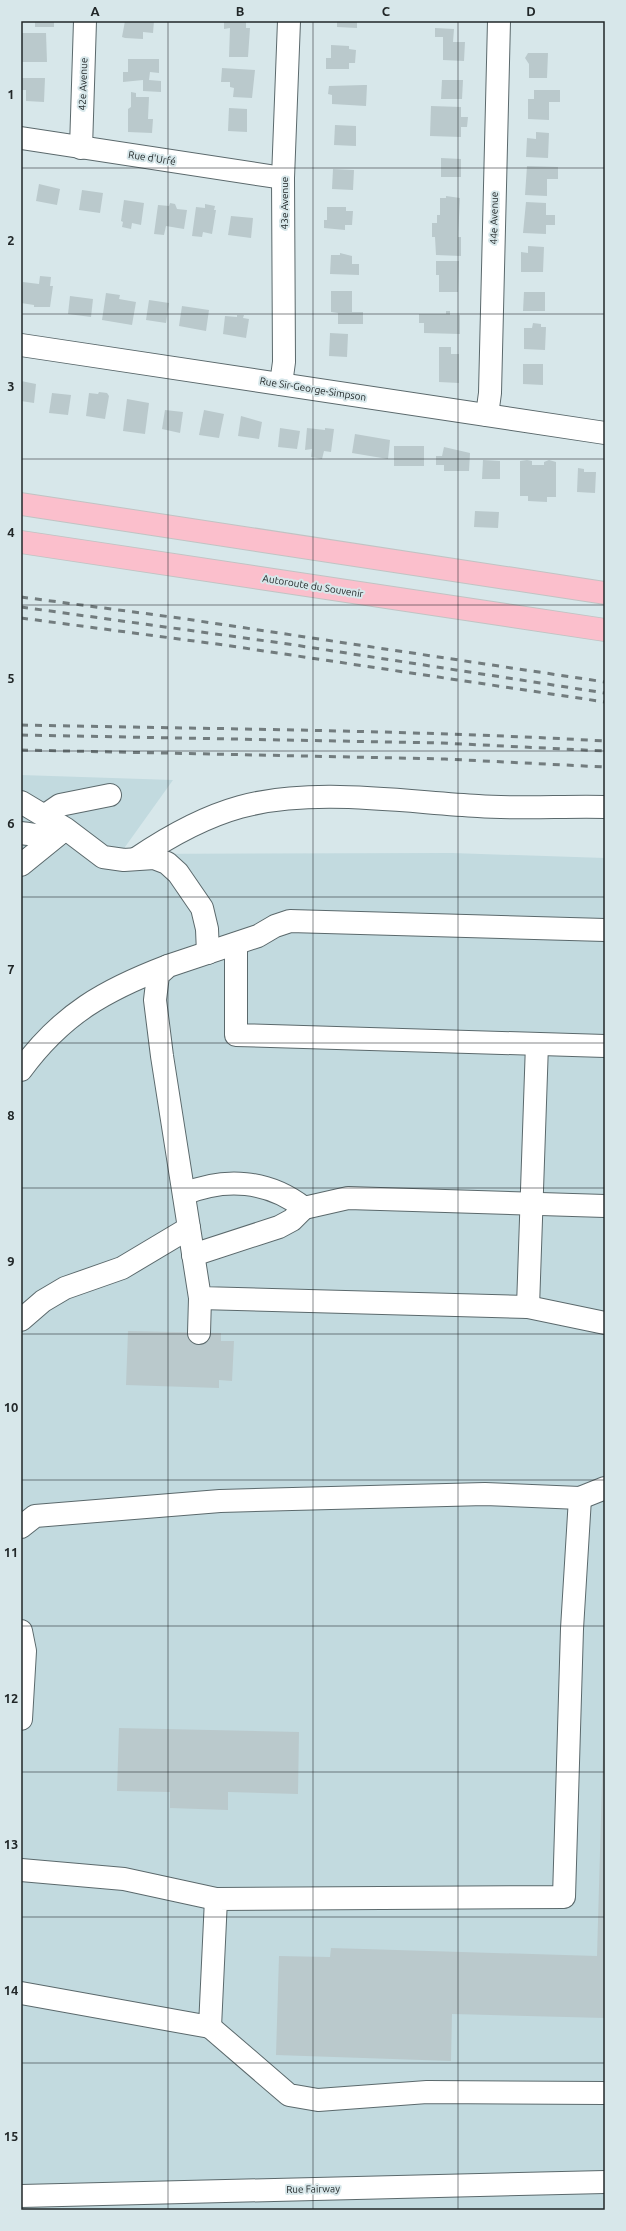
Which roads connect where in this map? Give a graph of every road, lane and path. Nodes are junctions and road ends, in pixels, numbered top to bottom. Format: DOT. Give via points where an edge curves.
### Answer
graph roads {
  1 [pos="85,21"];
  2 [pos="289,21"];
  3 [pos="499,21"];
  4 [pos="21,138"];
  5 [pos="81,148"];
  6 [pos="284,178"];
  7 [pos="21,345"];
  8 [pos="281,384"];
  9 [pos="487,415"];
  10 [pos="605,433"];
  11 [pos="21,504"];
  12 [pos="21,542"];
  13 [pos="605,593"];
  14 [pos="605,630"];
  15 [pos="110,795"];
  16 [pos="21,802"];
  17 [pos="605,807"];
  18 [pos="44,816"];
  19 [pos="62,832"];
  20 [pos="21,833"];
  21 [pos="138,858"];
  22 [pos="21,865"];
  23 [pos="605,930"];
  24 [pos="236,944"];
  25 [pos="208,954"];
  26 [pos="168,966"];
  27 [pos="127,982"];
  28 [pos="155,1000"];
  29 [pos="537,1044"];
  30 [pos="605,1046"];
  31 [pos="21,1070"];
  32 [pos="184,1194"];
  33 [pos="532,1203"];
  34 [pos="605,1206"];
  35 [pos="304,1208"];
  36 [pos="189,1228"];
  37 [pos="193,1255"];
  38 [pos="200,1298"];
  39 [pos="528,1307"];
  40 [pos="21,1320"];
  41 [pos="605,1323"];
  42 [pos="199,1333"];
  43 [pos="605,1488"];
  44 [pos="580,1498"];
  45 [pos="21,1526"];
  46 [pos="21,1631"];
  47 [pos="21,1719"];
  48 [pos="21,1870"];
  49 [pos="216,1899"];
  50 [pos="21,1993"];
  51 [pos="210,2027"];
  52 [pos="605,2093"];
  53 [pos="605,2182"];
  54 [pos="21,2196"];
  1 -- 5 [label="street, 42e Avenue"];
  2 -- 6 [label="street, 43e Avenue"];
  3 -- 9 [label="street, 44e Avenue" via="490,393"];
  4 -- 5 [label="street, Rue d'Urfé"];
  5 -- 6 [label="street, Rue d'Urfé"];
  6 -- 8 [label="street, 43e Avenue" via="284,362"];
  7 -- 8 [label="street, Rue Sir-George-Simpson"];
  8 -- 9 [label="street, Rue Sir-George-Simpson"];
  9 -- 10 [label="street, Rue Sir-George-Simpson"];
  11 -- 13 [label="highway"];
  12 -- 14 [label="highway, Autoroute du Souvenir"];
  15 -- 18 [label="street" via="60,805"];
  16 -- 18 [label="street"];
  17 -- 21 [label="street" via="511,808 347,797 271,801 224,812 157,845"];
  18 -- 19 [label="street"];
  19 -- 20 [label="street"];
  19 -- 21 [label="street" via="103,857 124,860"];
  19 -- 22 [label="street"];
  21 -- 25 [label="street" via="154,858 167,863 191,890 202,908 207,929"];
  23 -- 24 [label="street" via="290,921"];
  24 -- 25 [label="street"];
  24 -- 29 [label="street" via="236,1035"];
  25 -- 26 [label="street"];
  26 -- 27 [label="street"];
  26 -- 28 [label="street" via="158,975"];
  27 -- 28 [label="street" via="142,982"];
  27 -- 31 [label="street" via="97,998 70,1017 50,1034"];
  28 -- 32 [label="street"];
  29 -- 30 [label="street"];
  29 -- 33 [label="street"];
  32 -- 35 [label="street" via="209,1185 242,1182 276,1192"];
  32 -- 36 [label="street"];
  33 -- 34 [label="street"];
  33 -- 35 [label="street" via="348,1198"];
  33 -- 39 [label="street"];
  35 -- 37 [label="street" via="292,1220 279,1227"];
  36 -- 37 [label="street"];
  36 -- 40 [label="street" via="122,1268 65,1288 43,1301"];
  37 -- 38 [label="street"];
  38 -- 39 [label="street"];
  38 -- 42 [label="street"];
  39 -- 41 [label="street"];
  43 -- 44 [label="street"];
  44 -- 45 [label="street" via="486,1494 220,1501 35,1516"];
  44 -- 49 [label="street" via="572,1629 564,1897"];
  46 -- 47 [label="street" via="25,1651"];
  48 -- 49 [label="street" via="124,1879"];
  49 -- 51 [label="street"];
  50 -- 51 [label="street"];
  51 -- 52 [label="street" via="289,2095 318,2100 427,2092"];
  53 -- 54 [label="street, Rue Fairway"];
}
